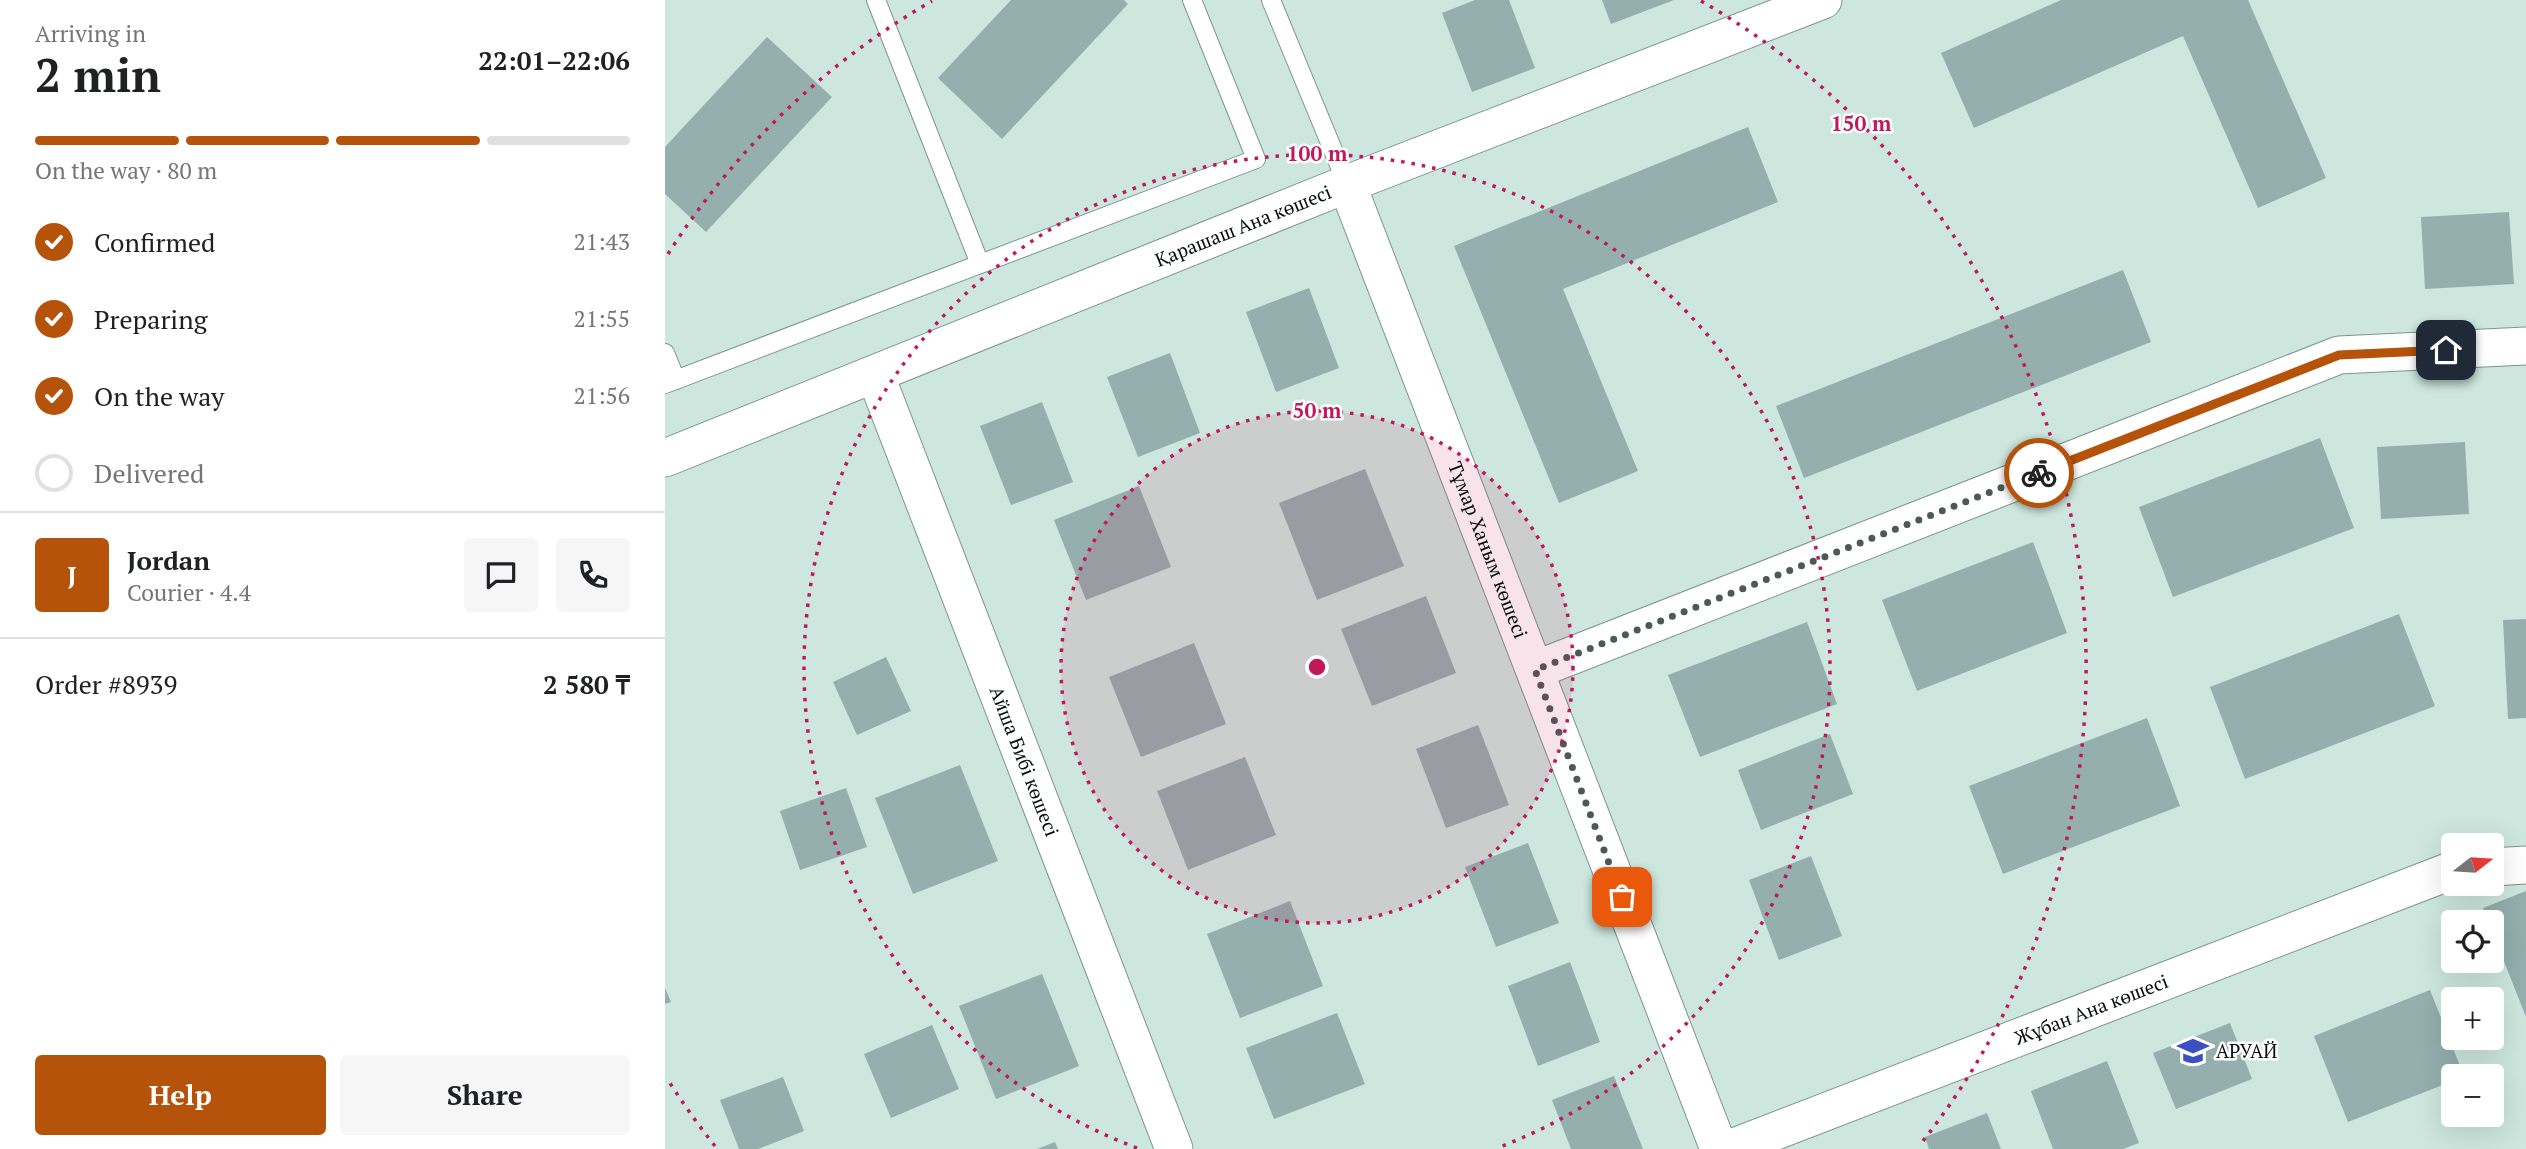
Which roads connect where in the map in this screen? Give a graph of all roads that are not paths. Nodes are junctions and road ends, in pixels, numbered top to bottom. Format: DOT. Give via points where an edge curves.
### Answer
graph roads {
  1 [pos="876,0"];
  2 [pos="1192,0"];
  3 [pos="1271,0"];
  4 [pos="1823,0"];
  5 [pos="1347,184"];
  6 [pos="980,264"];
  7 [pos="2526,346"];
  8 [pos="665,353"];
  9 [pos="875,374"];
  10 [pos="670,382"];
  11 [pos="665,458"];
  12 [pos="1535,670"];
  13 [pos="2526,865"];
  14 [pos="2504,866"];
  15 [pos="2441,875"];
  16 [pos="1174,1149"];
  17 [pos="1719,1149"];
  18 [pos="1729,1149"];
  1 -- 6 [label="lane"];
  2 -- 6 [label="lane" via="1256,159"];
  3 -- 5 [label="lane"];
  4 -- 5 [label="street, Қарашаш Ана көшесі"];
  5 -- 9 [label="street, Қарашаш Ана көшесі"];
  5 -- 12 [label="street, Тұмар Ханым көшесі"];
  6 -- 10 [label="lane"];
  7 -- 12 [label="street" via="2339,355"];
  8 -- 10 [label="lane"];
  9 -- 11 [label="street, Қарашаш Ана көшесі"];
  9 -- 16 [label="street, Айша Бибі көшесі"];
  12 -- 17 [label="street, Тұмар Ханым көшесі"];
  13 -- 14 [label="street"];
  15 -- 18 [label="street, Жұбан Ана көшесі"];
}
